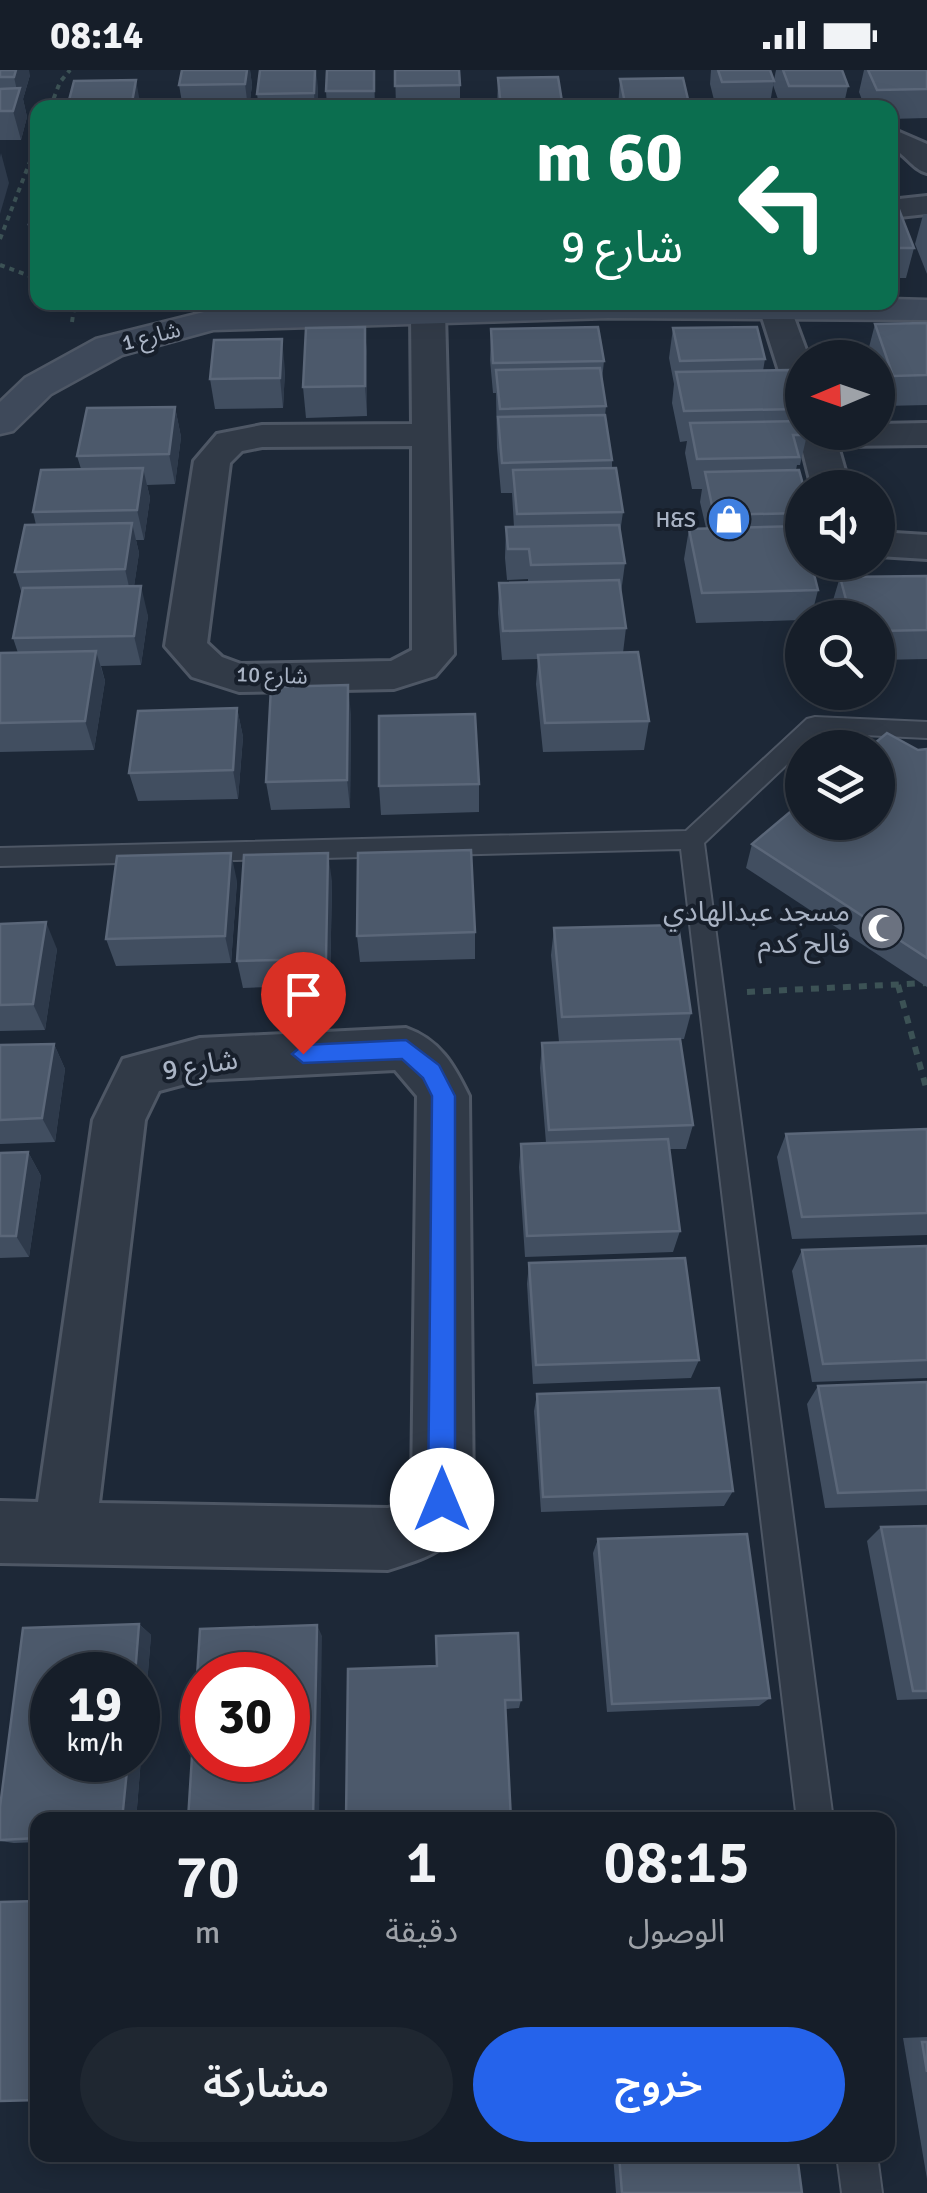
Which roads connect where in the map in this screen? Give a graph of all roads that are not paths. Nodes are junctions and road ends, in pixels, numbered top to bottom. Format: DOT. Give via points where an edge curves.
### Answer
graph roads {
  1 [pos="898,139"];
  2 [pos="927,164"];
  3 [pos="927,205"];
  4 [pos="898,208"];
  5 [pos="496,310"];
  6 [pos="749,310"];
  7 [pos="927,310"];
  8 [pos="777,311"];
  9 [pos="428,313"];
  10 [pos="786,340"];
  11 [pos="0,423"];
  12 [pos="895,434"];
  13 [pos="927,434"];
  14 [pos="427,435"];
  15 [pos="895,545"];
  16 [pos="927,546"];
  17 [pos="927,730"];
  18 [pos="692,840"];
  19 [pos="0,856"];
  20 [pos="65,1531"];
  21 [pos="0,1532"];
  22 [pos="814,1812"];
  23 [pos="858,2162"];
  24 [pos="862,2193"];
  1 -- 2 [label="street"];
  3 -- 4 [label="street"];
  5 -- 9 [label="street, شارع 1"];
  6 -- 8 [label="street, شارع 1"];
  7 -- 8 [label="street, شارع 1"];
  8 -- 10 [label="street"];
  9 -- 11 [label="street, شارع 1" via="212,320 109,347 38,386"];
  9 -- 14 [label="street, شارع 10"];
  12 -- 13 [label="street"];
  14 -- 14 [label="street, شارع 10" via="433,654 420,666 394,675 239,678 207,667 186,646 212,462 230,442"];
  15 -- 16 [label="street"];
  17 -- 18 [label="lane" via="815,725"];
  18 -- 19 [label="lane"];
  18 -- 22 [label="lane"];
  20 -- 20 [label="street, شارع 9" via="388,1539 420,1529 442,1500 444,1096 431,1072 406,1050 200,1059 142,1074 119,1120"];
  20 -- 21 [label="street, شارع 9"];
  23 -- 24 [label="lane"];
}
